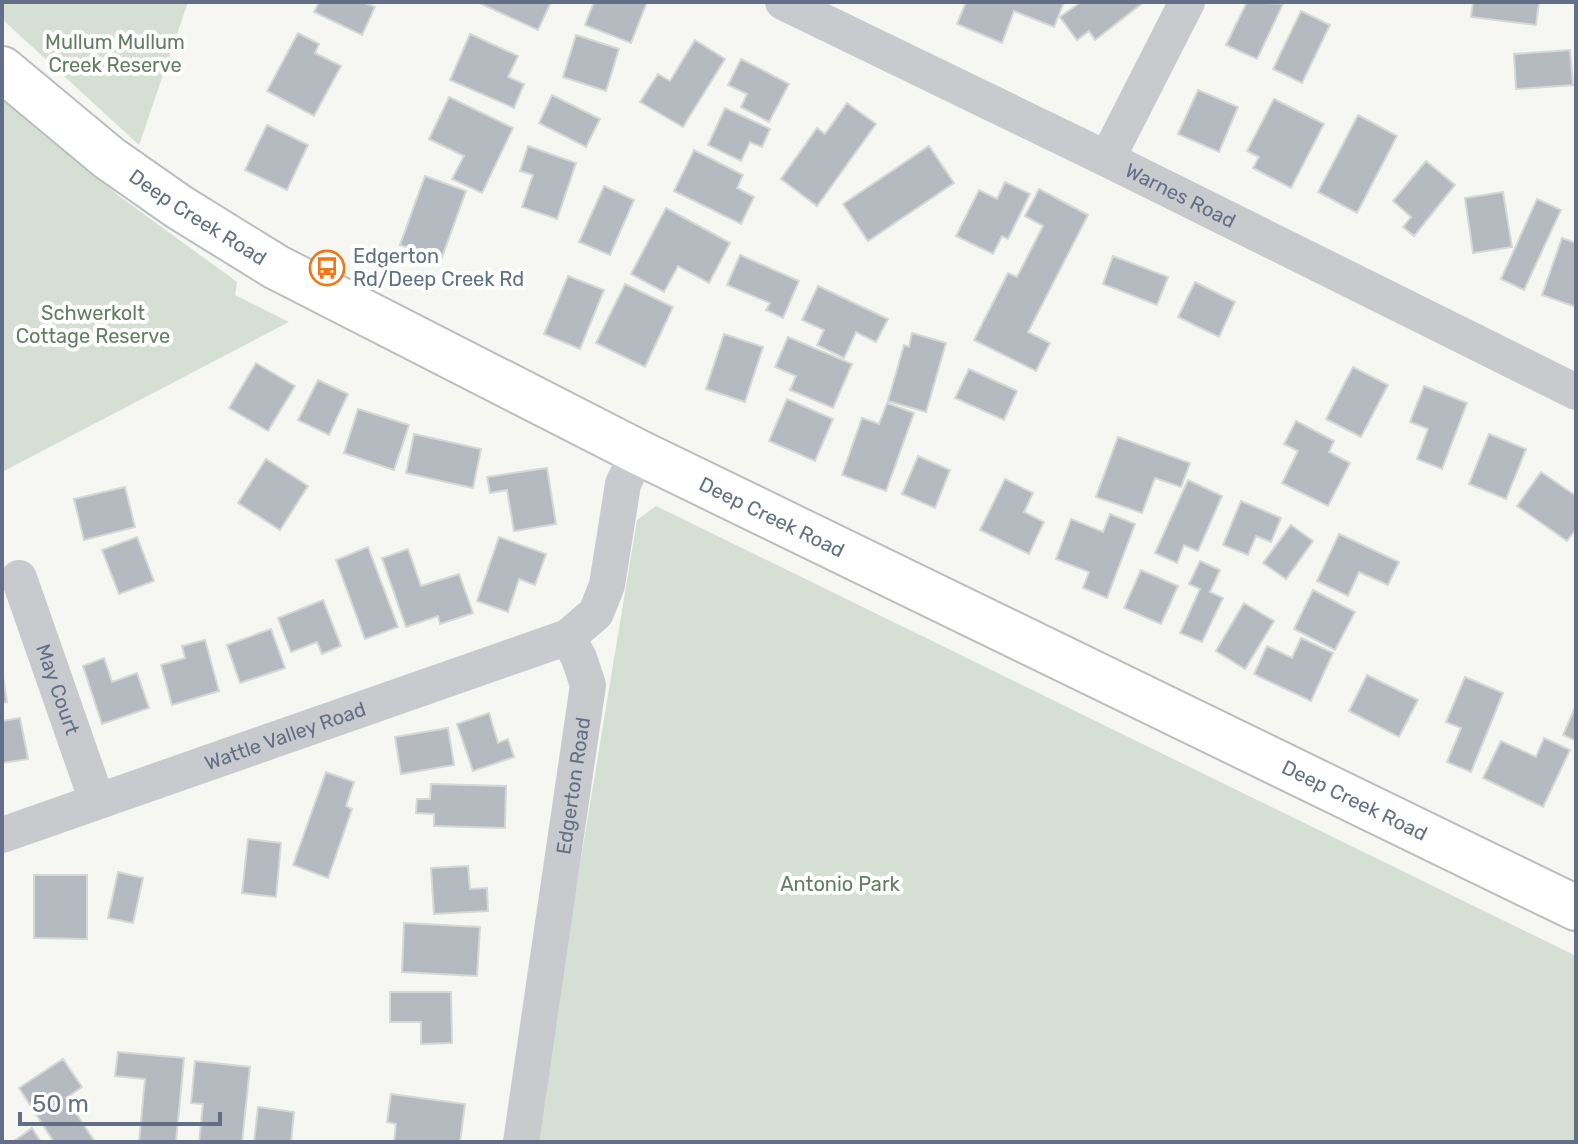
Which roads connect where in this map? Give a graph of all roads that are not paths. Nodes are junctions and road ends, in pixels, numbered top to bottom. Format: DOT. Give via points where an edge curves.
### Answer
graph roads {
  1 [pos="783,2"];
  2 [pos="1187,2"];
  3 [pos="2,69"];
  4 [pos="1107,159"];
  5 [pos="1576,392"];
  6 [pos="638,452"];
  7 [pos="19,578"];
  8 [pos="568,637"];
  9 [pos="97,801"];
  10 [pos="2,835"];
  11 [pos="1576,908"];
  12 [pos="521,1142"];
  1 -- 4 [label="street, Warnes Road"];
  2 -- 4 [label="street"];
  3 -- 6 [label="main road, Deep Creek Road" via="109,158 276,267"];
  4 -- 5 [label="street, Warnes Road"];
  6 -- 8 [label="street" via="623,484 607,585 596,613"];
  6 -- 11 [label="main road, Deep Creek Road"];
  7 -- 9 [label="street, May Court"];
  8 -- 9 [label="street, Wattle Valley Road"];
  8 -- 12 [label="street, Edgerton Road" via="588,685"];
  9 -- 10 [label="street, Wattle Valley Road"];
}
